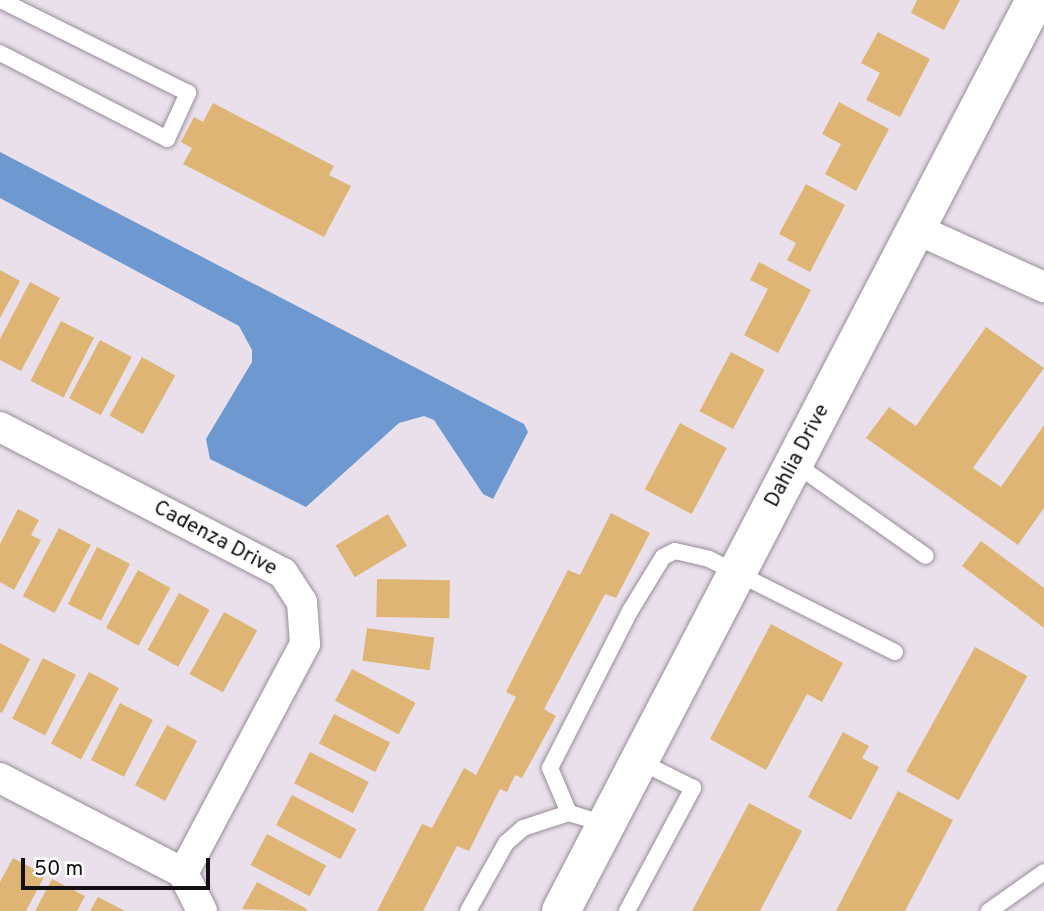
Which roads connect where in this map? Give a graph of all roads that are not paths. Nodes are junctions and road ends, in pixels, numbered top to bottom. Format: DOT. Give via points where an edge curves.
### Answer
graph roads {
  1 [pos="1,0"];
  2 [pos="1035,0"];
  3 [pos="0,53"];
  4 [pos="916,229"];
  5 [pos="1044,287"];
  6 [pos="0,427"];
  7 [pos="794,463"];
  8 [pos="926,556"];
  9 [pos="738,571"];
  10 [pos="895,652"];
  11 [pos="639,761"];
  12 [pos="0,778"];
  13 [pos="569,813"];
  14 [pos="606,824"];
  15 [pos="1044,872"];
  16 [pos="183,873"];
  17 [pos="202,911"];
  18 [pos="468,911"];
  19 [pos="561,911"];
  20 [pos="627,911"];
  21 [pos="989,911"];
  1 -- 3 [label="lane" via="188,93 167,139"];
  2 -- 4 [label="street, Dahlia Drive"];
  4 -- 5 [label="street"];
  4 -- 7 [label="street, Dahlia Drive"];
  6 -- 16 [label="street, Cadenza Drive" via="283,573 302,602 305,644"];
  7 -- 8 [label="lane"];
  7 -- 9 [label="street, Dahlia Drive"];
  9 -- 10 [label="lane"];
  9 -- 11 [label="street, Dahlia Drive"];
  9 -- 13 [label="lane" via="675,551 653,568 550,768"];
  11 -- 14 [label="street, Dahlia Drive"];
  11 -- 20 [label="lane" via="693,788"];
  12 -- 16 [label="street"];
  13 -- 14 [label="lane"];
  13 -- 18 [label="lane" via="523,828 506,844"];
  14 -- 19 [label="street, Dahlia Drive"];
  15 -- 21 [label="lane"];
  16 -- 17 [label="street"];
}
